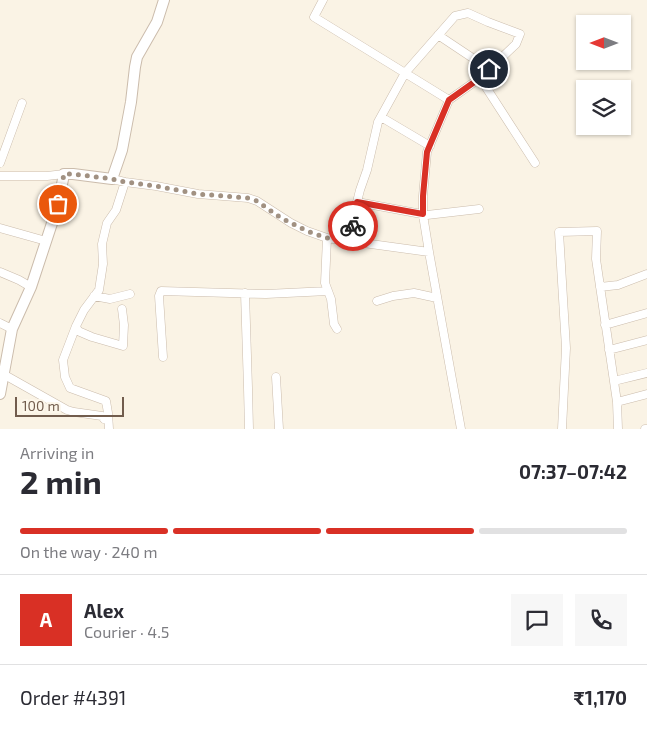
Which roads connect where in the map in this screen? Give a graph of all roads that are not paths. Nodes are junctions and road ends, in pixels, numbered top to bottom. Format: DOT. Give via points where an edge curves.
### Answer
graph roads {
  1 [pos="164,0"];
  2 [pos="324,0"];
  3 [pos="438,35"];
  4 [pos="489,69"];
  5 [pos="405,73"];
  6 [pos="480,78"];
  7 [pos="449,100"];
  8 [pos="22,103"];
  9 [pos="381,117"];
  10 [pos="430,146"];
  11 [pos="0,163"];
  12 [pos="535,163"];
  13 [pos="64,174"];
  14 [pos="0,176"];
  15 [pos="112,179"];
  16 [pos="125,182"];
  17 [pos="357,202"];
  18 [pos="479,209"];
  19 [pos="423,214"];
  20 [pos="0,228"];
  21 [pos="327,238"];
  22 [pos="46,241"];
  23 [pos="350,242"];
  24 [pos="429,252"];
  25 [pos="0,272"];
  26 [pos="647,274"];
  27 [pos="31,287"];
  28 [pos="600,287"];
  29 [pos="328,291"];
  30 [pos="245,293"];
  31 [pos="130,294"];
  32 [pos="94,296"];
  33 [pos="437,298"];
  34 [pos="376,300"];
  35 [pos="122,309"];
  36 [pos="647,313"];
  37 [pos="0,323"];
  38 [pos="606,325"];
  39 [pos="76,326"];
  40 [pos="12,329"];
  41 [pos="337,329"];
  42 [pos="647,340"];
  43 [pos="609,350"];
  44 [pos="163,357"];
  45 [pos="647,373"];
  46 [pos="2,374"];
  47 [pos="276,377"];
  48 [pos="614,381"];
  49 [pos="0,394"];
  50 [pos="647,394"];
  51 [pos="617,402"];
  52 [pos="104,419"];
  53 [pos="109,429"];
  54 [pos="248,429"];
  55 [pos="279,429"];
  56 [pos="461,429"];
  57 [pos="562,429"];
  58 [pos="618,429"];
  1 -- 15 [label="street" via="157,22 137,56 122,150"];
  2 -- 5 [label="street" via="314,16"];
  3 -- 4 [label="street"];
  3 -- 4 [label="street" via="455,16 468,13 520,34 516,44"];
  3 -- 5 [label="street"];
  4 -- 6 [label="street"];
  5 -- 7 [label="street"];
  5 -- 9 [label="street"];
  6 -- 7 [label="street"];
  6 -- 12 [label="street"];
  7 -- 10 [label="street"];
  8 -- 11 [label="street"];
  9 -- 10 [label="street"];
  9 -- 17 [label="street"];
  10 -- 19 [label="street"];
  13 -- 14 [label="street"];
  13 -- 15 [label="street"];
  13 -- 22 [label="street"];
  15 -- 16 [label="street"];
  16 -- 21 [label="street" via="248,198 291,223"];
  16 -- 32 [label="street" via="116,210 106,223 102,277"];
  17 -- 19 [label="street"];
  17 -- 23 [label="street"];
  18 -- 19 [label="street"];
  19 -- 24 [label="street"];
  20 -- 22 [label="street"];
  21 -- 23 [label="street"];
  21 -- 29 [label="street" via="325,283"];
  22 -- 27 [label="street"];
  23 -- 24 [label="street"];
  24 -- 33 [label="street"];
  25 -- 27 [label="street"];
  26 -- 28 [label="street" via="618,286"];
  27 -- 40 [label="street"];
  28 -- 38 [label="street"];
  28 -- 57 [label="street" via="596,258 598,232 559,232 566,348"];
  29 -- 30 [label="street"];
  29 -- 41 [label="street"];
  30 -- 44 [label="street" via="161,291"];
  30 -- 54 [label="street"];
  31 -- 32 [label="street" via="110,299"];
  32 -- 39 [label="street"];
  33 -- 34 [label="street" via="414,293"];
  33 -- 56 [label="street"];
  35 -- 39 [label="street" via="123,346 92,337 78,331"];
  36 -- 38 [label="street"];
  37 -- 40 [label="street"];
  38 -- 43 [label="street"];
  39 -- 53 [label="street" via="62,360 65,377 70,388 106,401"];
  40 -- 46 [label="street"];
  42 -- 43 [label="street"];
  43 -- 48 [label="street"];
  45 -- 48 [label="street"];
  46 -- 49 [label="street"];
  46 -- 52 [label="street" via="67,410"];
  47 -- 55 [label="street"];
  48 -- 51 [label="street"];
  50 -- 51 [label="street"];
  51 -- 58 [label="street"];
}
